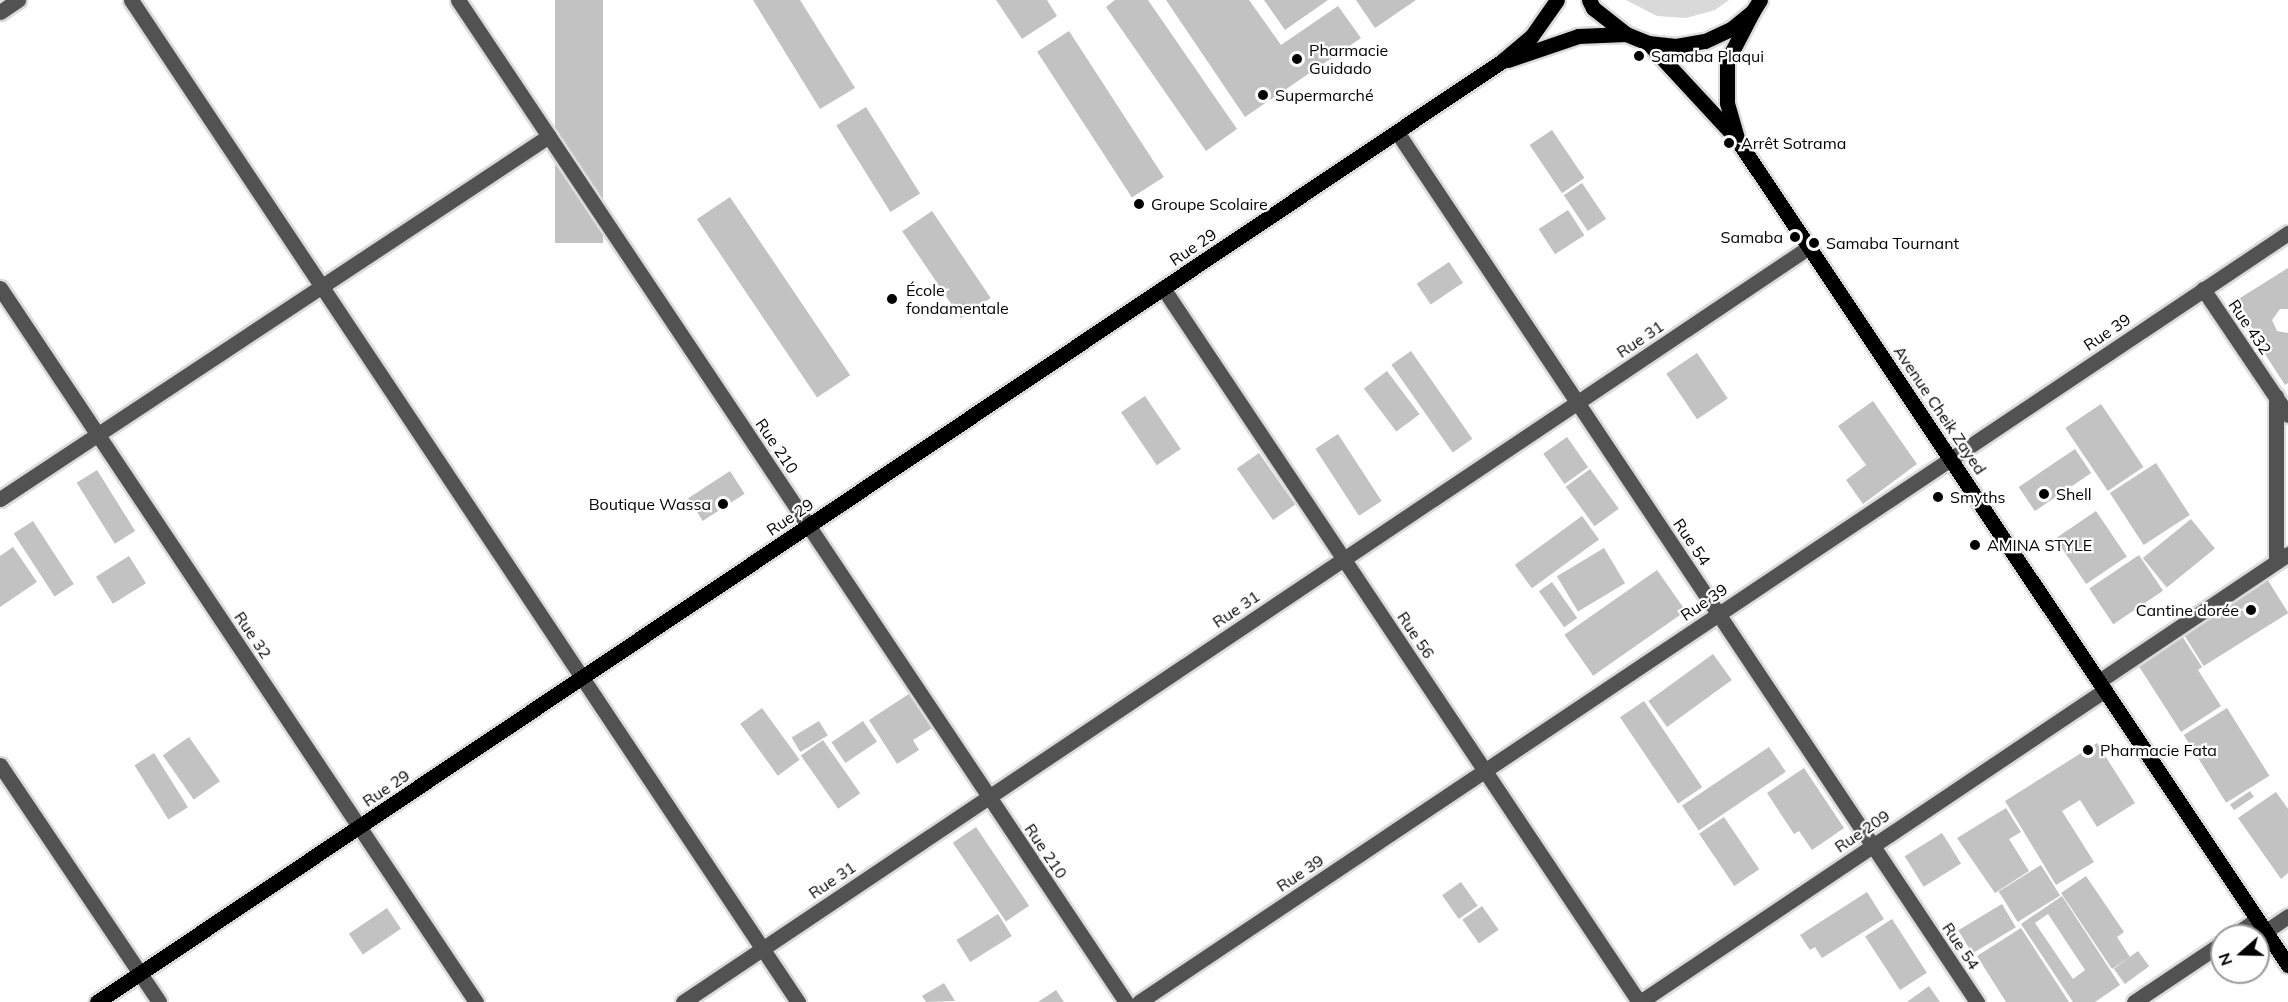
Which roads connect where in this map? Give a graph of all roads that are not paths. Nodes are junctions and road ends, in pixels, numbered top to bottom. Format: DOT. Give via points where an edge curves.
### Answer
graph roads {
  1 [pos="18,0"];
  2 [pos="131,0"];
  3 [pos="458,0"];
  4 [pos="1557,0"];
  5 [pos="1589,0"];
  6 [pos="1757,5"];
  7 [pos="0,12"];
  8 [pos="1626,34"];
  9 [pos="1648,43"];
  10 [pos="1502,61"];
  11 [pos="1397,132"];
  12 [pos="549,136"];
  13 [pos="1738,141"];
  14 [pos="2288,232"];
  15 [pos="1809,247"];
  16 [pos="321,286"];
  17 [pos="0,288"];
  18 [pos="1163,288"];
  19 [pos="2203,289"];
  20 [pos="2276,396"];
  21 [pos="1577,402"];
  22 [pos="2288,415"];
  23 [pos="98,435"];
  24 [pos="1950,459"];
  25 [pos="0,499"];
  26 [pos="809,526"];
  27 [pos="2282,558"];
  28 [pos="1344,559"];
  29 [pos="1718,614"];
  30 [pos="582,678"];
  31 [pos="2102,686"];
  32 [pos="0,765"];
  33 [pos="1485,771"];
  34 [pos="989,797"];
  35 [pos="360,828"];
  36 [pos="1873,846"];
  37 [pos="2288,916"];
  38 [pos="2261,924"];
  39 [pos="2265,924"];
  40 [pos="2270,937"];
  41 [pos="763,949"];
  42 [pos="2210,951"];
  43 [pos="2288,965"];
  44 [pos="140,975"];
  45 [pos="97,1002"];
  46 [pos="159,1002"];
  47 [pos="476,1002"];
  48 [pos="683,1002"];
  49 [pos="798,1002"];
  50 [pos="1126,1002"];
  51 [pos="1139,1002"];
  52 [pos="1639,1002"];
  53 [pos="1977,1002"];
  54 [pos="2134,1002"];
  1 -- 7 [label="street"];
  2 -- 16 [label="street"];
  3 -- 12 [label="street, Rue 210"];
  4 -- 10 [label="main road, Rue 29" via="1531,37"];
  5 -- 8 [label="main road" via="1593,8"];
  6 -- 9 [label="main road" via="1731,29 1705,41 1677,46"];
  6 -- 13 [label="main road, Avenue Cheik Zayed" via="1727,61 1727,103"];
  8 -- 9 [label="main road"];
  8 -- 10 [label="main road, Rue 29" via="1578,36"];
  9 -- 13 [label="main road"];
  10 -- 11 [label="main road, Rue 29"];
  11 -- 18 [label="main road, Rue 29"];
  11 -- 21 [label="street, Rue 54"];
  12 -- 16 [label="street"];
  12 -- 26 [label="street, Rue 210"];
  13 -- 15 [label="main road, Avenue Cheik Zayed"];
  14 -- 19 [label="street, Rue 39"];
  15 -- 21 [label="street, Rue 31"];
  15 -- 24 [label="main road, Avenue Cheik Zayed"];
  16 -- 23 [label="street"];
  16 -- 30 [label="street"];
  17 -- 23 [label="street, Rue 32"];
  18 -- 26 [label="main road, Rue 29"];
  18 -- 28 [label="street, Rue 56"];
  19 -- 20 [label="street, Rue 432"];
  19 -- 24 [label="street, Rue 39"];
  20 -- 22 [label="street, Rue 432"];
  20 -- 27 [label="street"];
  21 -- 28 [label="street, Rue 31"];
  21 -- 29 [label="street, Rue 54"];
  23 -- 25 [label="street"];
  23 -- 35 [label="street, Rue 32"];
  24 -- 29 [label="street, Rue 39"];
  24 -- 31 [label="main road, Avenue Cheik Zayed"];
  26 -- 30 [label="main road, Rue 29"];
  26 -- 34 [label="street, Rue 210"];
  27 -- 31 [label="street, Rue 209"];
  28 -- 33 [label="street, Rue 56"];
  28 -- 34 [label="street, Rue 31"];
  29 -- 33 [label="street, Rue 39"];
  29 -- 36 [label="street, Rue 54"];
  30 -- 35 [label="main road, Rue 29"];
  30 -- 41 [label="street"];
  31 -- 36 [label="street, Rue 209"];
  31 -- 38 [label="main road, Avenue Cheik Zayed"];
  32 -- 44 [label="street"];
  33 -- 51 [label="street, Rue 39"];
  33 -- 52 [label="street, Rue 56"];
  34 -- 41 [label="street, Rue 31"];
  34 -- 50 [label="street, Rue 210"];
  35 -- 44 [label="main road, Rue 29"];
  35 -- 47 [label="street, Rue 32"];
  36 -- 52 [label="street, Rue 209"];
  36 -- 53 [label="street, Rue 54"];
  37 -- 39 [label="street"];
  40 -- 43 [label="main road, Avenue Cheik Zayed"];
  41 -- 48 [label="street, Rue 31"];
  41 -- 49 [label="street"];
  42 -- 54 [label="street"];
  44 -- 45 [label="main road, Rue 29"];
  44 -- 46 [label="street"];
}
